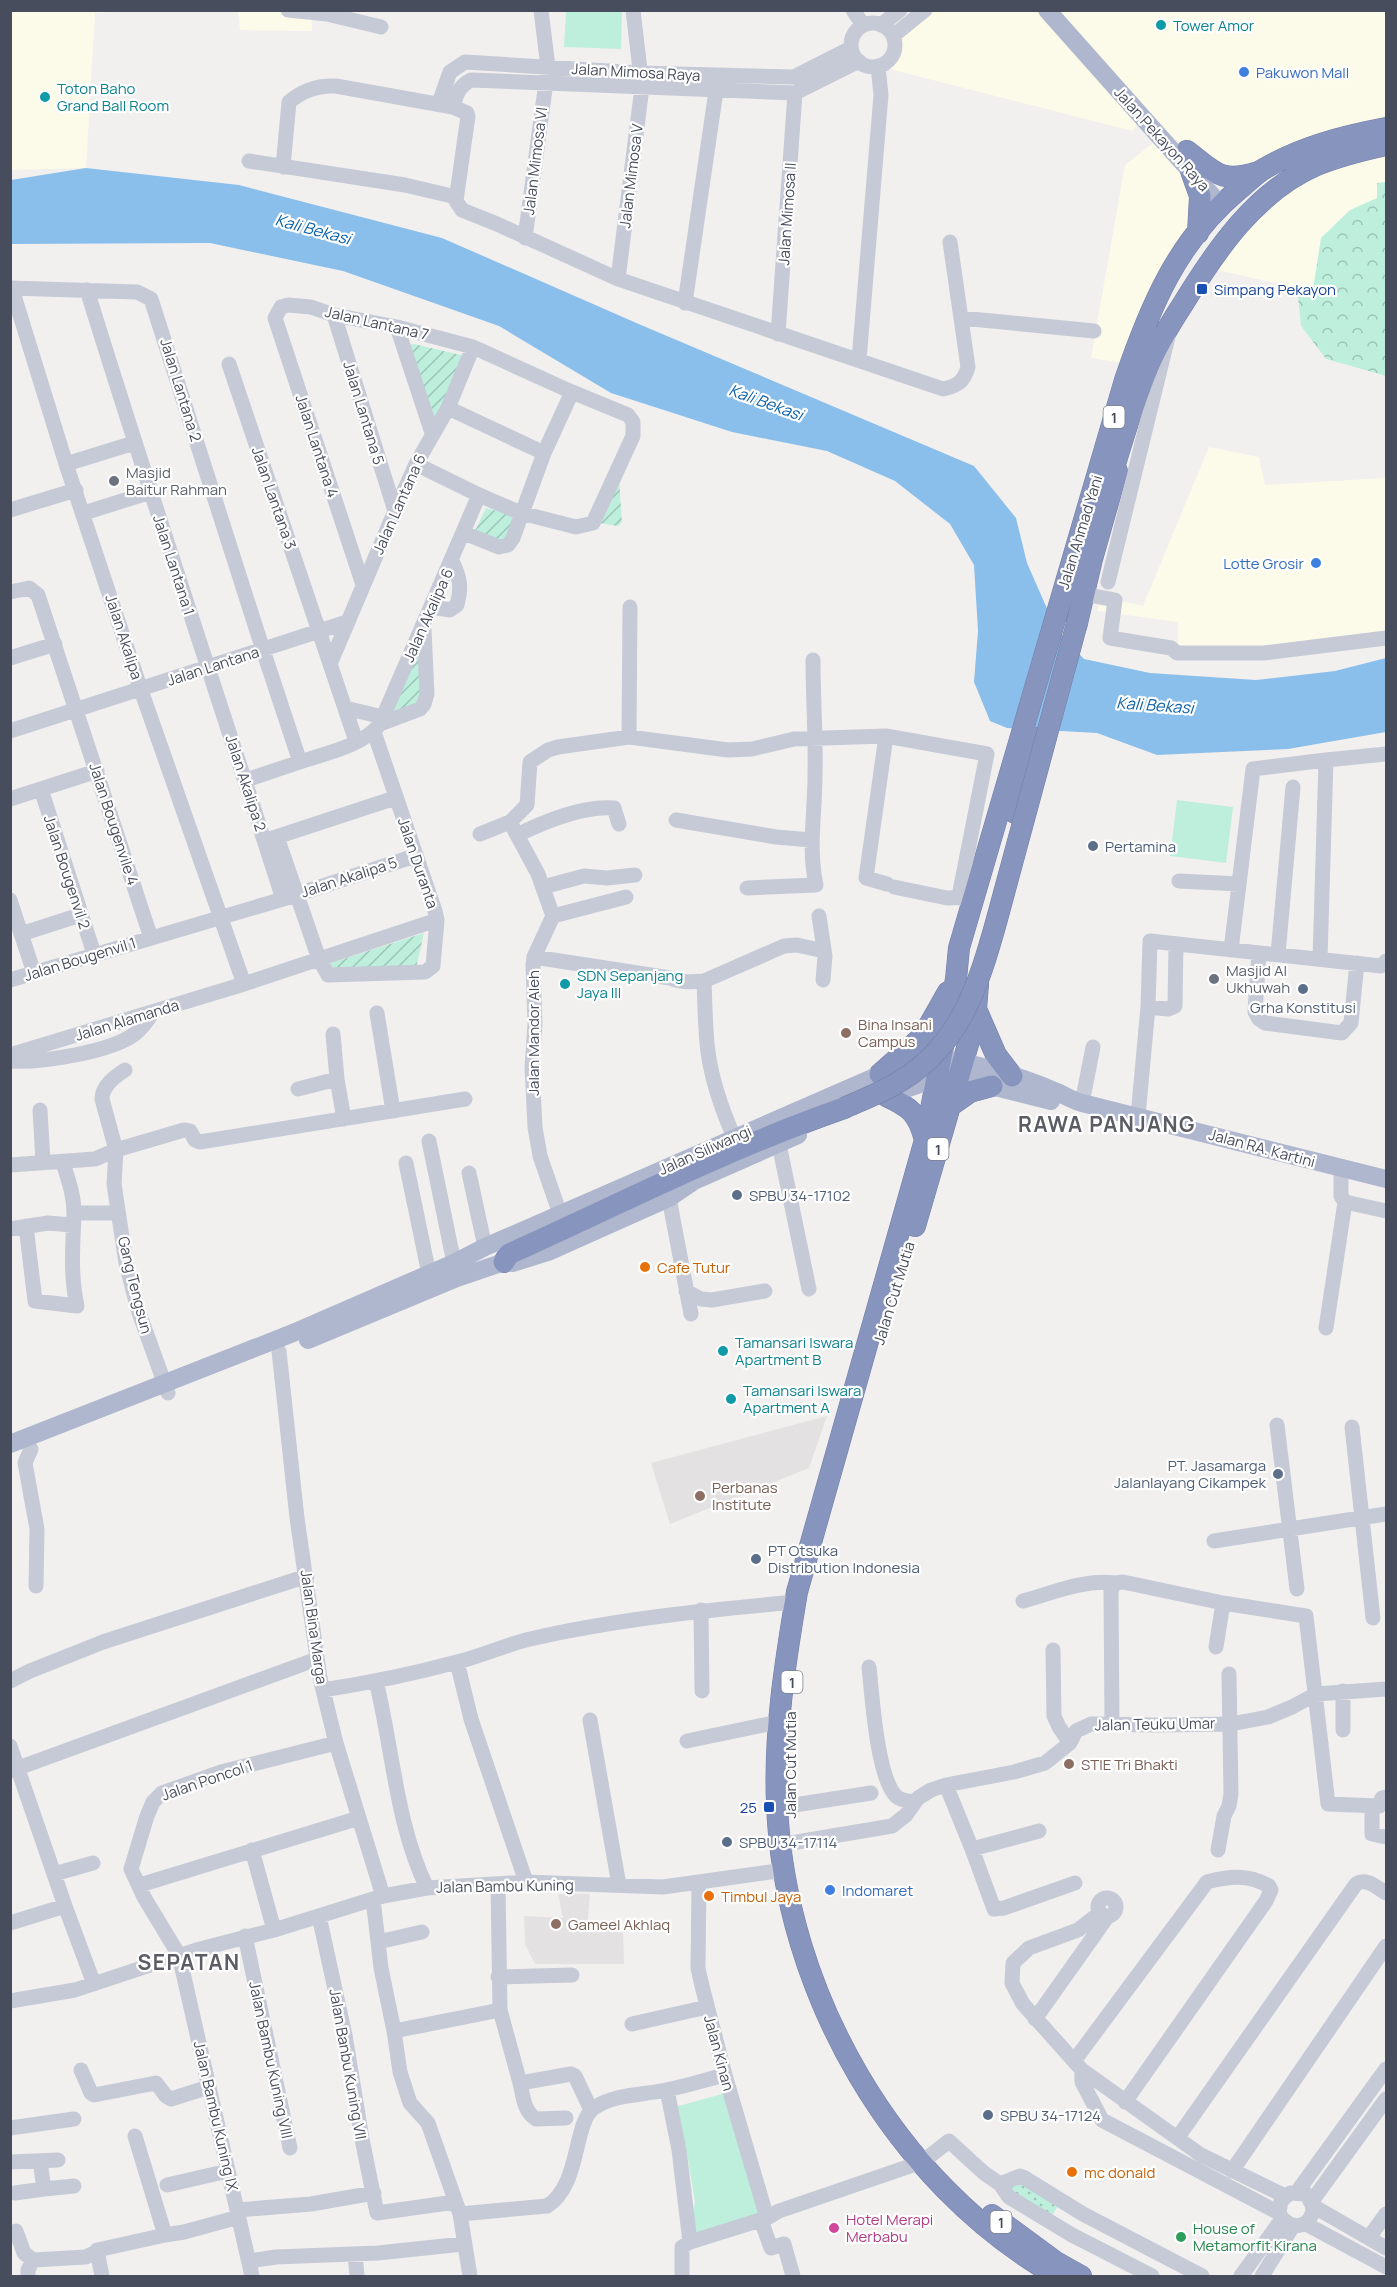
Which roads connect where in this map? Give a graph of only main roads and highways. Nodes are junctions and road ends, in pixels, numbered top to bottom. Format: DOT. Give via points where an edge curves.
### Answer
graph roads {
  1 [pos="1047,10"];
  2 [pos="1386,128"];
  3 [pos="1379,147"];
  4 [pos="1189,161"];
  5 [pos="1261,171"];
  6 [pos="1226,200"];
  7 [pos="1198,233"];
  8 [pos="1204,267"];
  9 [pos="1181,306"];
  10 [pos="1067,617"];
  11 [pos="1024,751"];
  12 [pos="956,979"];
  13 [pos="976,1009"];
  14 [pos="950,1069"];
  15 [pos="877,1076"];
  16 [pos="1012,1076"];
  17 [pos="992,1086"];
  18 [pos="882,1098"];
  19 [pos="1075,1101"];
  20 [pos="950,1106"];
  21 [pos="925,1140"];
  22 [pos="1386,1179"];
  23 [pos="504,1262"];
  24 [pos="456,1270"];
  25 [pos="277,1346"];
  26 [pos="166,1388"];
  27 [pos="10,1444"];
  28 [pos="10,1457"];
  29 [pos="926,2159"];
  30 [pos="1057,2277"];
  31 [pos="1081,2277"];
  1 -- 4 [label="main road, Jalan Pekayon Raya"];
  2 -- 5 [label="highway, Jalan Ahmad Yani / 1" via="1312,146"];
  3 -- 6 [label="highway" via="1311,157 1241,197"];
  3 -- 8 [label="highway, Jalan Ahmad Yani / 1" via="1317,165 1279,187 1250,213"];
  4 -- 5 [label="highway" via="1218,175 1238,178"];
  4 -- 6 [label="main road, Jalan Pekayon Raya"];
  4 -- 7 [label="highway" via="1200,196"];
  5 -- 6 [label="highway, Jalan Ahmad Yani / 1"];
  6 -- 7 [label="highway, Jalan Ahmad Yani / 1"];
  6 -- 8 [label="highway" via="1222,223 1205,248"];
  7 -- 10 [label="highway, Jalan Ahmad Yani / 1" via="1171,268 1145,321 1125,380"];
  8 -- 9 [label="highway, Jalan Ahmad Yani / 1"];
  9 -- 10 [label="highway, Jalan Ahmad Yani / 1" via="1148,367 1134,404"];
  9 -- 10 [label="highway" via="1136,410 1083,594"];
  10 -- 11 [label="highway, Jalan Ahmad Yani / 1"];
  10 -- 23 [label="highway, bridge" via="994,930 971,999 936,1054 891,1087 704,1164 509,1254"];
  11 -- 12 [label="highway, Jalan Ahmad Yani / 1" via="968,897"];
  11 -- 13 [label="highway, Jalan Ahmad Yani / 1" via="983,950"];
  12 -- 14 [label="highway, Jalan Ahmad Yani / 1"];
  12 -- 15 [label="highway" via="922,1036"];
  13 -- 14 [label="highway, Jalan Ahmad Yani / 1"];
  13 -- 16 [label="highway" via="996,1055"];
  14 -- 15 [label="main road, Jalan Siliwangi" via="921,1059"];
  14 -- 16 [label="main road, Jalan RA. Kartini"];
  14 -- 17 [label="main road, Jalan RA. Kartini"];
  14 -- 18 [label="main road, Jalan Siliwangi"];
  14 -- 20 [label="highway, Jalan Cut Mutia / 1"];
  14 -- 21 [label="highway, Jalan Cut Mutia / 1"];
  15 -- 18 [label="main road"];
  15 -- 24 [label="main road, Jalan Siliwangi" via="484,1247"];
  16 -- 19 [label="main road, Jalan RA. Kartini"];
  17 -- 19 [label="main road, Jalan RA. Kartini" via="1049,1101"];
  17 -- 20 [label="highway" via="970,1092"];
  18 -- 21 [label="highway" via="913,1111"];
  18 -- 23 [label="main road, Jalan Siliwangi" via="694,1180 669,1198 548,1252"];
  19 -- 22 [label="main road, Jalan RA. Kartini"];
  20 -- 29 [label="highway, Jalan Cut Mutia / 1" via="897,1278 802,1617 790,1698 791,1843 814,1941 844,2019 873,2077"];
  21 -- 29 [label="highway, Jalan Cut Mutia / 1" via="796,1602 778,1722 777,1803 783,1870 798,1933 835,2033 882,2113 895,2131"];
  23 -- 24 [label="main road, Jalan Siliwangi"];
  24 -- 25 [label="main road"];
  24 -- 25 [label="main road" via="429,1274"];
  25 -- 26 [label="main road"];
  26 -- 27 [label="main road"];
  26 -- 28 [label="main road"];
  29 -- 30 [label="highway, Jalan Cut Mutia / 1" via="944,2188 988,2230"];
  29 -- 31 [label="highway, Jalan Cut Mutia / 1" via="990,2214"];
}
